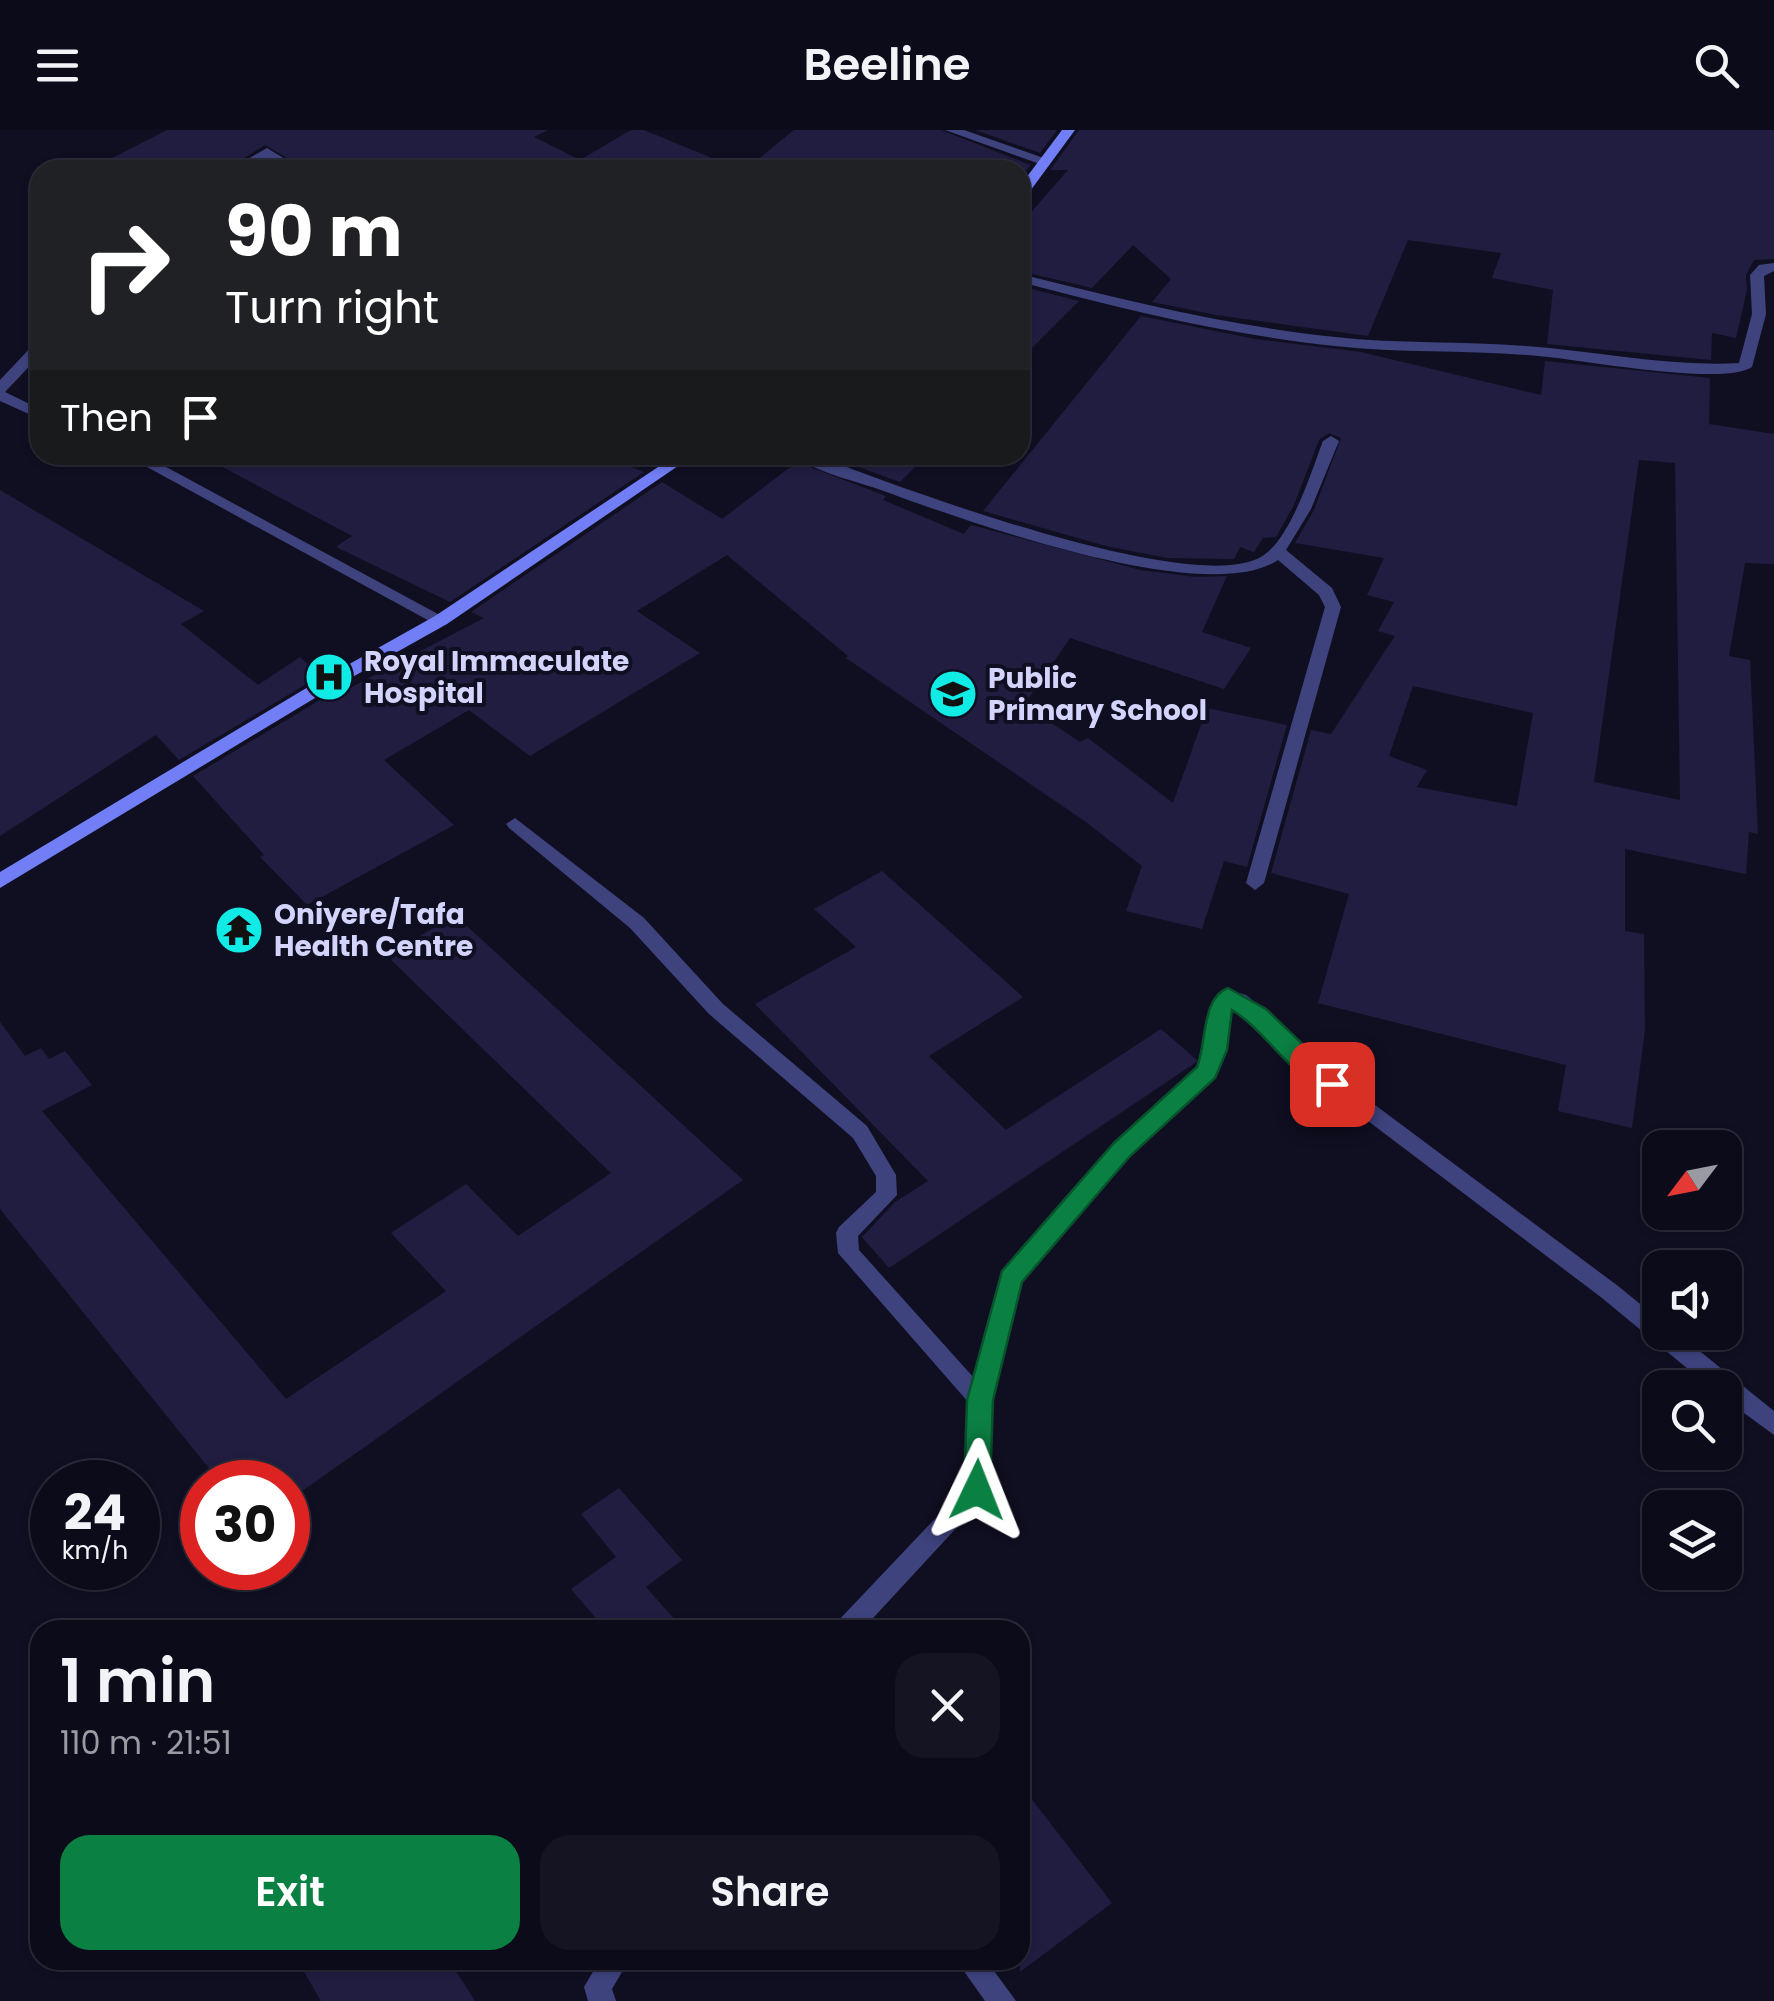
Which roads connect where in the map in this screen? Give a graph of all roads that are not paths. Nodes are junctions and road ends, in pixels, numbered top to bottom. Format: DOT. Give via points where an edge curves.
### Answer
graph roads {
  1 [pos="951,130"];
  2 [pos="1069,130"];
  3 [pos="253,160"];
  4 [pos="279,160"];
  5 [pos="1045,161"];
  6 [pos="1030,181"];
  7 [pos="1774,267"];
  8 [pos="1030,281"];
  9 [pos="30,358"];
  10 [pos="0,392"];
  11 [pos="30,408"];
  12 [pos="1331,441"];
  13 [pos="153,465"];
  14 [pos="671,465"];
  15 [pos="827,465"];
  16 [pos="1278,552"];
  17 [pos="441,620"];
  18 [pos="515,824"];
  19 [pos="0,881"];
  20 [pos="1255,884"];
  21 [pos="980,1400"];
  22 [pos="1774,1425"];
  23 [pos="855,1620"];
  24 [pos="609,1970"];
  25 [pos="976,1980"];
  26 [pos="602,2001"];
  27 [pos="1002,2001"];
  1 -- 5 [label="street"];
  2 -- 5 [label="street"];
  3 -- 4 [label="street" via="266,152"];
  5 -- 6 [label="street"];
  7 -- 8 [label="street" via="1757,275 1759,314 1745,368 1704,371 1524,350 1311,339"];
  9 -- 10 [label="street"];
  10 -- 11 [label="street"];
  12 -- 16 [label="street"];
  13 -- 17 [label="street"];
  14 -- 17 [label="street"];
  15 -- 16 [label="street" via="922,502 1146,563 1201,572 1260,565"];
  16 -- 20 [label="street" via="1326,592 1333,607"];
  17 -- 19 [label="street"];
  18 -- 21 [label="street" via="637,924 716,1009 860,1132 886,1175 886,1195 847,1233 849,1252"];
  21 -- 22 [label="street" via="1010,1278 1122,1150 1207,1072 1228,997"];
  21 -- 23 [label="street" via="977,1490"];
  24 -- 26 [label="street" via="598,1987"];
  25 -- 27 [label="street"];
}
